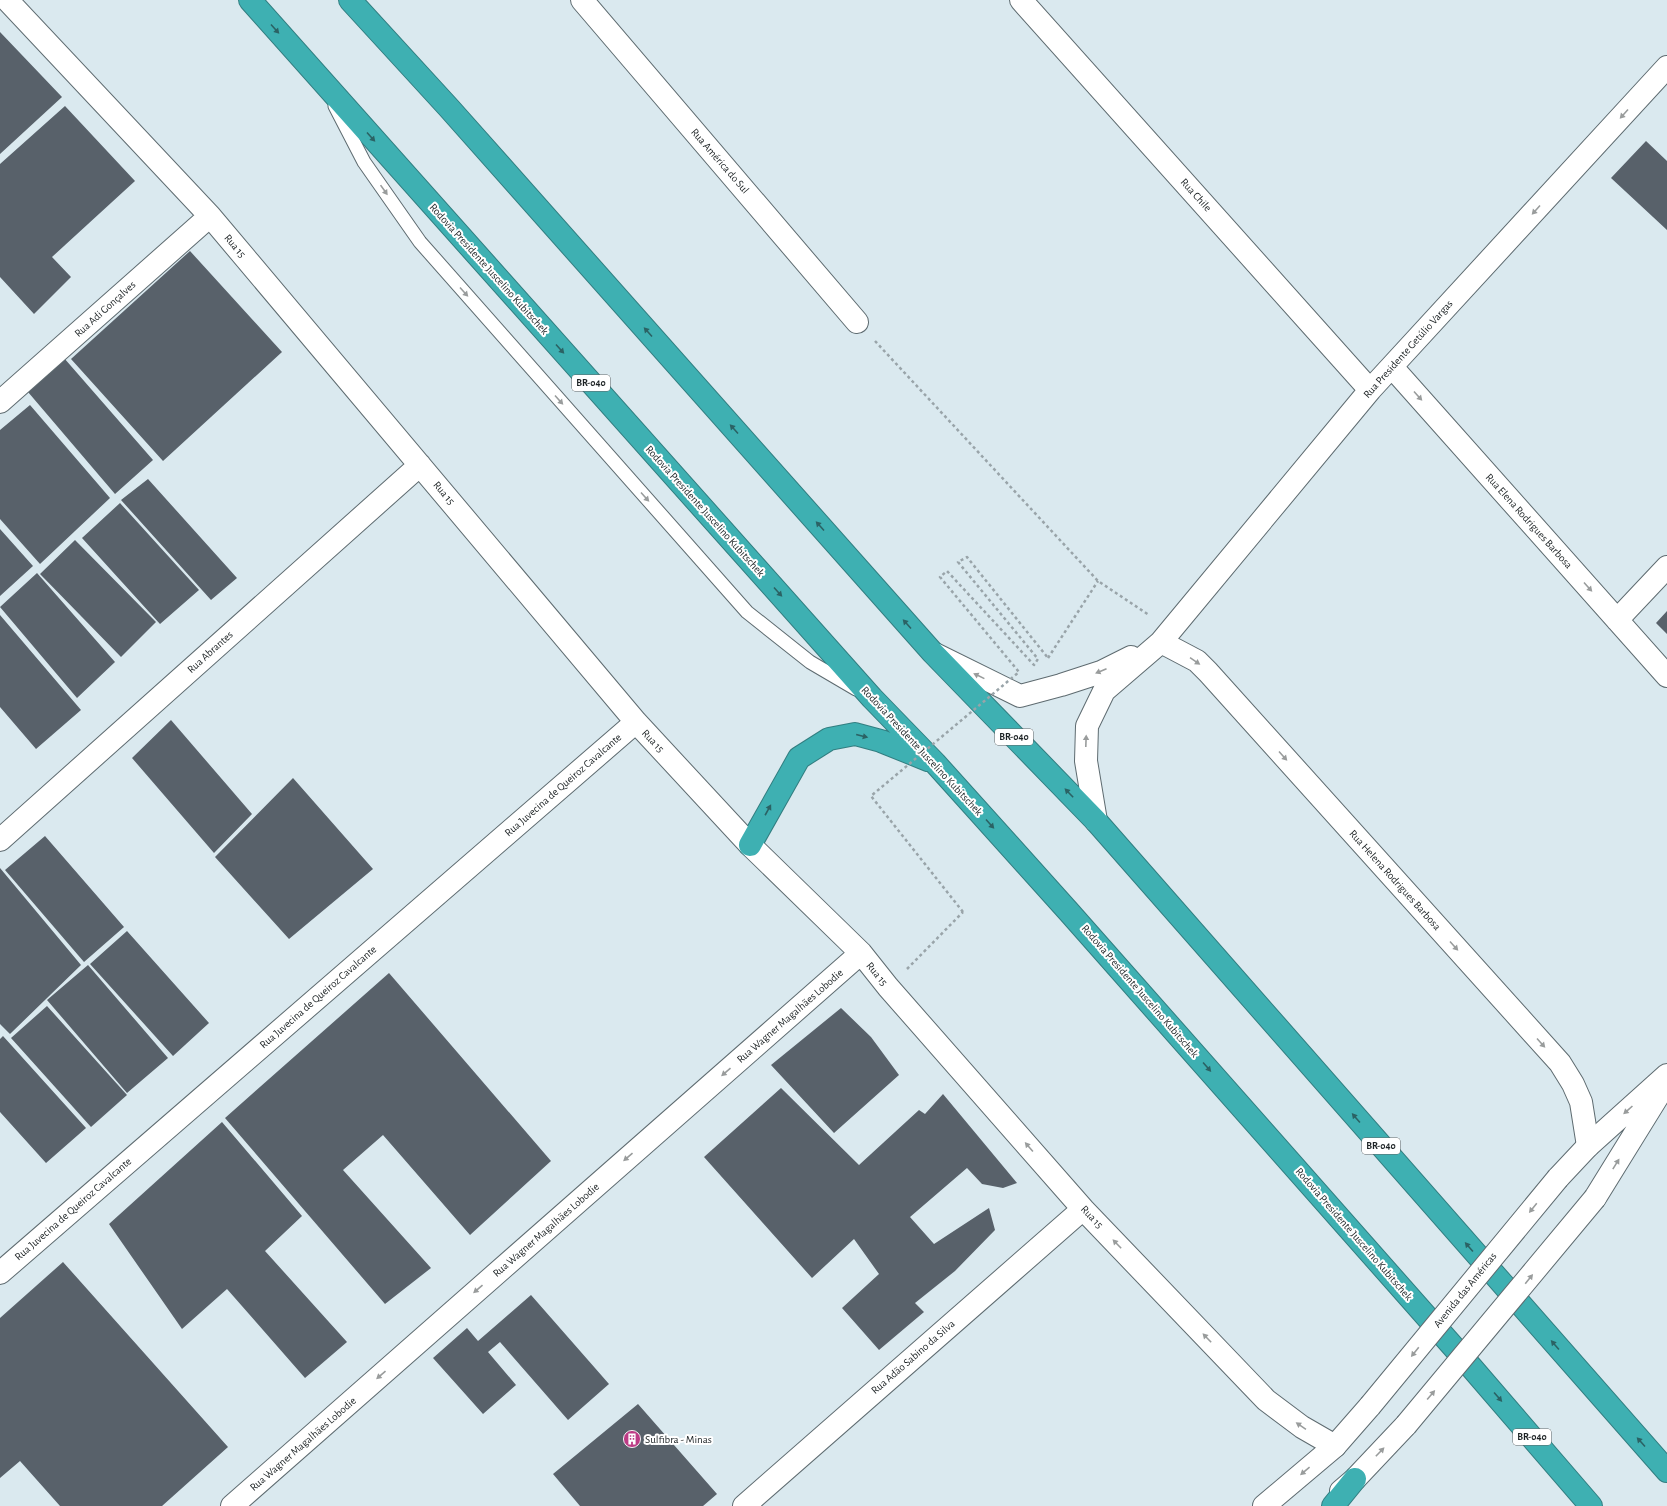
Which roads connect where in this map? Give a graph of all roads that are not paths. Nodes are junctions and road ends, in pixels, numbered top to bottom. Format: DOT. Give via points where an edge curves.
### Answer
graph roads {
  1 [pos="7,0"];
  2 [pos="250,0"];
  3 [pos="350,0"];
  4 [pos="582,0"];
  5 [pos="1022,0"];
  6 [pos="1667,67"];
  7 [pos="323,83"];
  8 [pos="210,216"];
  9 [pos="857,322"];
  10 [pos="1392,367"];
  11 [pos="1370,390"];
  12 [pos="0,402"];
  13 [pos="420,465"];
  14 [pos="1667,567"];
  15 [pos="1617,620"];
  16 [pos="1166,636"];
  17 [pos="933,653"];
  18 [pos="1667,676"];
  19 [pos="872,698"];
  20 [pos="636,722"];
  21 [pos="935,764"];
  22 [pos="1096,821"];
  23 [pos="0,840"];
  24 [pos="750,845"];
  25 [pos="860,953"];
  26 [pos="1667,1075"];
  27 [pos="1667,1081"];
  28 [pos="1588,1146"];
  29 [pos="1083,1209"];
  30 [pos="0,1273"];
  31 [pos="1335,1446"];
  32 [pos="1667,1471"];
  33 [pos="1354,1480"];
  34 [pos="1590,1505"];
  35 [pos="232,1506"];
  36 [pos="744,1506"];
  37 [pos="1264,1506"];
  38 [pos="1323,1506"];
  39 [pos="1333,1506"];
  1 -- 8 [label="street, Rua 15"];
  2 -- 7 [label="highway, Rodovia Presidente Juscelino Kubitschek / BR-040, one-way"];
  17 -- 3 [label="highway, BR-040, one-way"];
  4 -- 9 [label="street, Rua América do Sul"];
  5 -- 11 [label="street, Rua Chile"];
  6 -- 10 [label="street, Rua Presidente Getúlio Vargas, one-way"];
  7 -- 19 [label="highway, Rodovia Presidente Juscelino Kubitschek / BR-040, one-way"];
  7 -- 19 [label="lane, one-way" via="364,162 420,242 747,612 810,662"];
  8 -- 12 [label="street, Rua Adi Gonçalves"];
  8 -- 13 [label="street, Rua 15"];
  10 -- 11 [label="street, Rua Presidente Getúlio Vargas"];
  10 -- 15 [label="street, Rua Elena Rodrigues Barbosa, one-way"];
  11 -- 16 [label="street, Rua Presidente Getúlio Vargas"];
  13 -- 20 [label="street, Rua 15"];
  13 -- 23 [label="street, Rua Abrantes"];
  14 -- 15 [label="street"];
  15 -- 18 [label="street, Rua Elena Rodrigues Barbosa"];
  16 -- 17 [label="street, Rua Presidente Getúlio Vargas, one-way" via="1100,672 1020,696"];
  22 -- 16 [label="street, Rua Presidente Getúlio Vargas, one-way" via="1086,761 1087,726 1104,691"];
  16 -- 28 [label="street, Rua Helena Rodrigues Barbosa, one-way" via="1208,672 1560,1064 1573,1084 1580,1102"];
  22 -- 17 [label="highway, BR-040, one-way"];
  19 -- 21 [label="highway, Rodovia Presidente Juscelino Kubitschek / BR-040"];
  20 -- 24 [label="street, Rua 15"];
  20 -- 30 [label="street, Rua Juvecina de Queiroz Cavalcante"];
  24 -- 21 [label="highway, one-way" via="799,758 829,739 855,734 882,741"];
  21 -- 34 [label="highway, Rodovia Presidente Juscelino Kubitschek / BR-040, one-way" via="1085,929"];
  32 -- 22 [label="highway, BR-040, one-way"];
  24 -- 25 [label="street, Rua 15"];
  29 -- 25 [label="street, Rua 15, one-way"];
  25 -- 35 [label="street, Rua Wagner Magalhães Lobodie, one-way"];
  26 -- 28 [label="street, Avenida das Américas, one-way"];
  33 -- 27 [label="street, one-way, bridge" via="1406,1425 1595,1198"];
  28 -- 31 [label="street, Avenida das Américas, one-way, bridge" via="1558,1178"];
  31 -- 29 [label="street, Rua 15, one-way" via="1302,1427 1266,1400"];
  29 -- 36 [label="street, Rua Adão Sabino da Silva"];
  31 -- 37 [label="street, Avenida das Américas, one-way"];
  33 -- 38 [label="street"];
  33 -- 39 [label="highway"];
}
